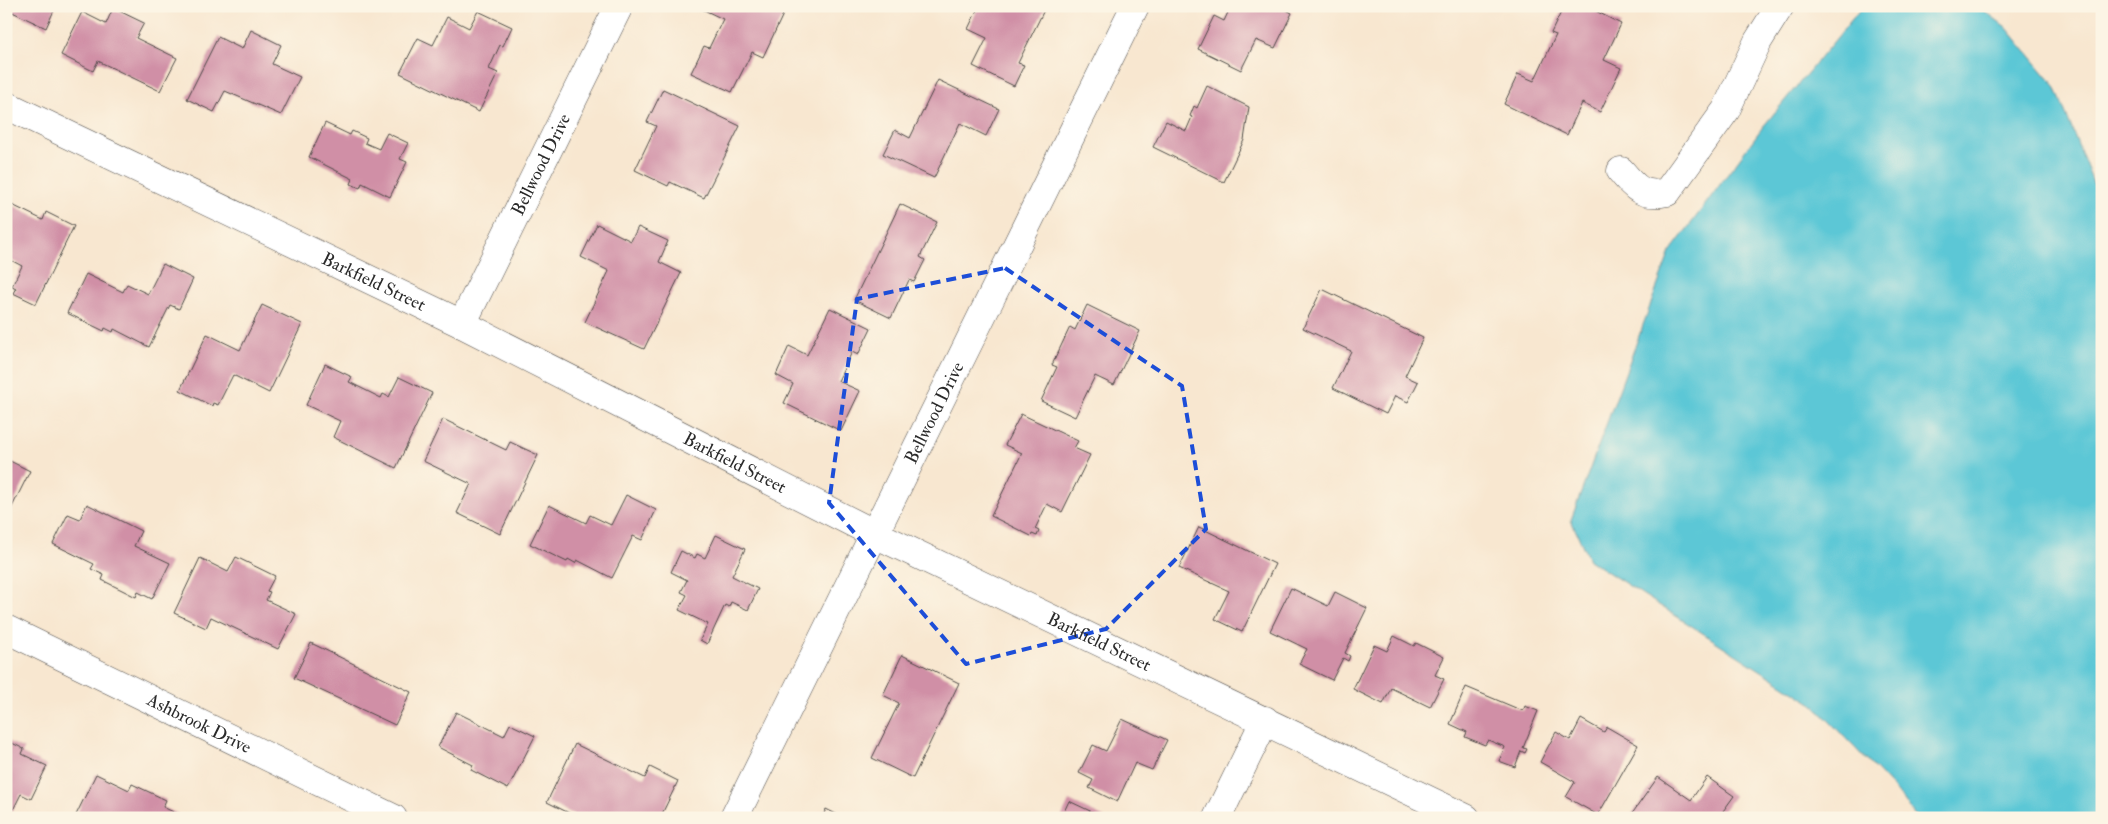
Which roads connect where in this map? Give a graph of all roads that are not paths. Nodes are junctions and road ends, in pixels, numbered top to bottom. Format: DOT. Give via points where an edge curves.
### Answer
graph roads {
  1 [pos="619,6"];
  2 [pos="1135,6"];
  3 [pos="1780,6"];
  4 [pos="6,104"];
  5 [pos="1621,172"];
  6 [pos="462,324"];
  7 [pos="875,534"];
  8 [pos="6,629"];
  9 [pos="1265,720"];
  10 [pos="393,818"];
  11 [pos="734,818"];
  12 [pos="1217,818"];
  13 [pos="1466,818"];
  1 -- 6 [label="street, Bellwood Drive"];
  2 -- 7 [label="street, Bellwood Drive"];
  3 -- 5 [label="street" via="1758,41 1726,110 1667,192 1652,195 1636,188"];
  4 -- 6 [label="street, Barkfield Street"];
  6 -- 7 [label="street, Barkfield Street"];
  7 -- 9 [label="street, Barkfield Street"];
  7 -- 11 [label="street, Bellwood Drive"];
  8 -- 10 [label="street, Ashbrook Drive"];
  9 -- 12 [label="street"];
  9 -- 13 [label="street, Barkfield Street"];
}
